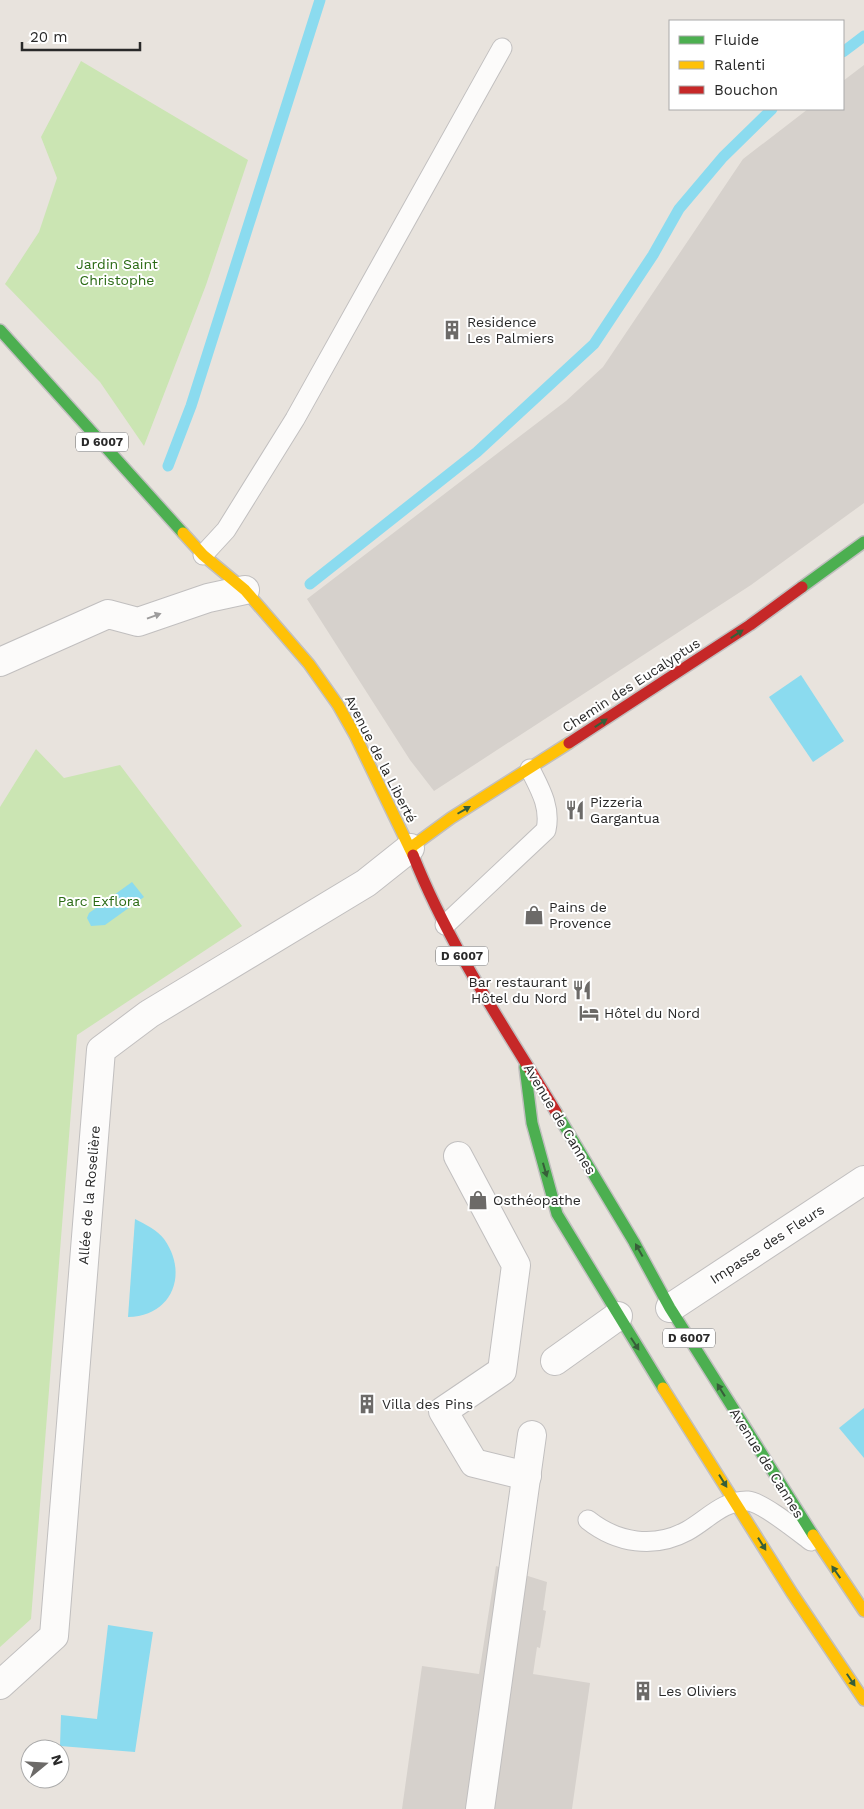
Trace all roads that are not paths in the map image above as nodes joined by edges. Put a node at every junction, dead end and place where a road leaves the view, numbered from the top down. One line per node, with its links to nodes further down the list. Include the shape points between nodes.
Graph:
1 (502, 48): 4 (lane, via 295,419 226,530)
2 (0, 330): 4 (main road, Avenue de la Liberté / D 6007)
3 (864, 542): 7 (main road, Chemin des Eucalyptus, one-way to 3, via 750,625)
4 (203, 555): 5 (main road, Avenue de la Liberté / D 6007)
5 (245, 590): 6 (street, one-way to 5, via 108,614 138,622 208,598); 8 (main road, Avenue de la Liberté / D 6007, via 309,664 338,705)
6 (0, 662)
7 (530, 769): 8 (main road, Chemin des Eucalyptus, one-way to 7, via 451,818); 9 (lane, via 544,795 549,816 546,830)
8 (410, 848): 9 (main road, Avenue de la Liberté / D 6007); 22 (street, Allée de la Roselière, via 359,888 149,1014 101,1050 54,1636)
9 (445, 925): 10 (main road, Avenue de la Liberté / D 6007)
10 (524, 1058): 13 (main road, Avenue de Cannes / D 6007, one-way to 10); 14 (main road, Avenue de Cannes / D 6007, one-way to 14, via 532,1123 557,1214)
11 (458, 1156): 17 (street, via 516,1265 502,1371 443,1411 474,1463)
12 (864, 1180): 13 (street, Impasse des Fleurs)
13 (670, 1308): 20 (main road, Avenue de Cannes / D 6007, one-way to 13)
14 (618, 1316): 15 (street); 18 (main road, Avenue de Cannes / D 6007, one-way to 18)
15 (555, 1361)
16 (532, 1435): 17 (street)
17 (527, 1476): 24 (street)
18 (736, 1502): 19 (lane, via 719,1508 686,1531 646,1544 603,1532); 20 (lane, Avenue de Cannes / D 6007, via 749,1501 781,1518); 23 (main road, Avenue de Cannes / D 6007, one-way to 23)
19 (588, 1520)
20 (822, 1549): 21 (main road, Avenue de Cannes / D 6007, one-way to 20)
21 (864, 1612)
22 (0, 1685)
23 (864, 1700)
24 (480, 1809)

